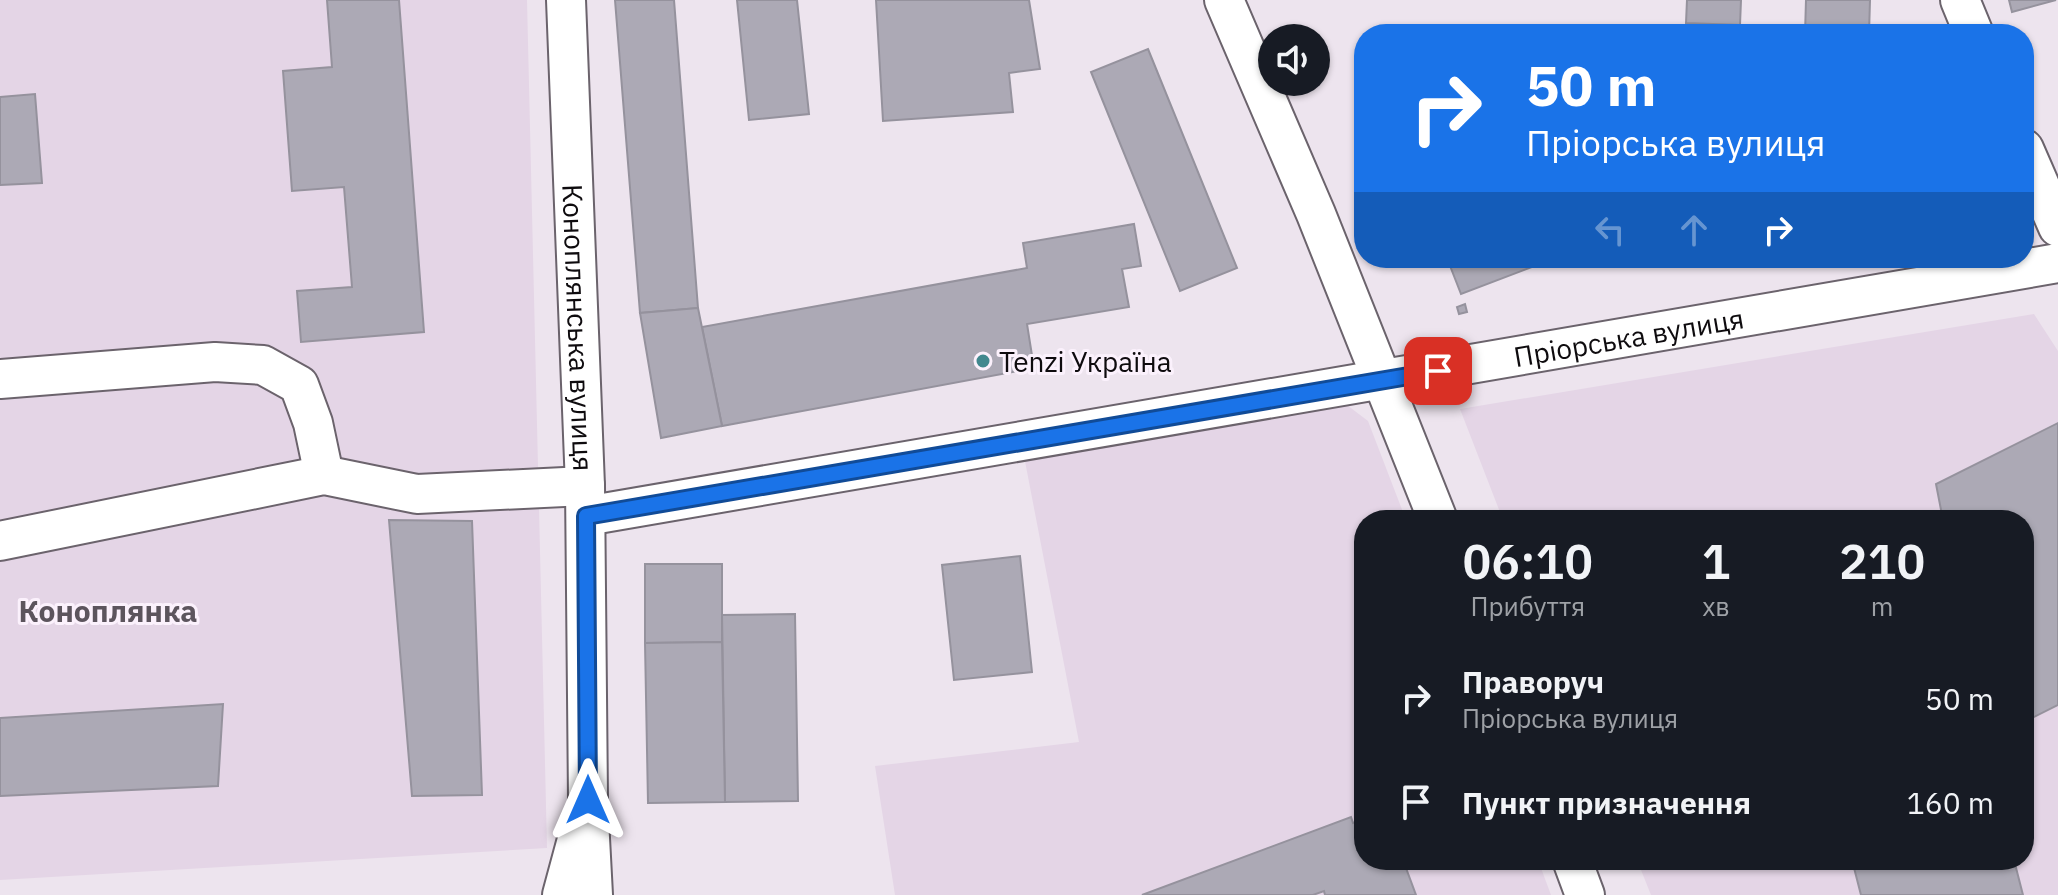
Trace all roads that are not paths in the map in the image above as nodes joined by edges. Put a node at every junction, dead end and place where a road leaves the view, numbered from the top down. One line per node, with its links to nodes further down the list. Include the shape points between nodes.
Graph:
1 (566, 0): 13 (street, Коноплянська вулиця)
2 (1224, 0): 11 (street)
3 (1960, 0): 4 (street)
4 (1970, 24)
5 (2034, 172): 6 (street)
6 (2058, 227)
7 (2058, 263): 8 (street, Пріорська вулиця)
8 (2034, 267)
9 (2029, 268): 11 (street, Пріорська вулиця)
10 (0, 379): 12 (street, via 215,362 263,365 299,385)
11 (1383, 380): 13 (street, Пріорська вулиця); 14 (street)
12 (324, 475): 13 (street, Пріорська вулиця, via 417,494); 15 (street)
13 (586, 501): 16 (street, Коноплянська вулиця)
14 (1434, 510)
15 (0, 541)
16 (588, 800): 18 (street, Коноплянська вулиця); 19 (street, Коноплянська вулиця)
17 (1576, 870): 20 (street)
18 (562, 895)
19 (593, 895)
20 (1585, 895)

